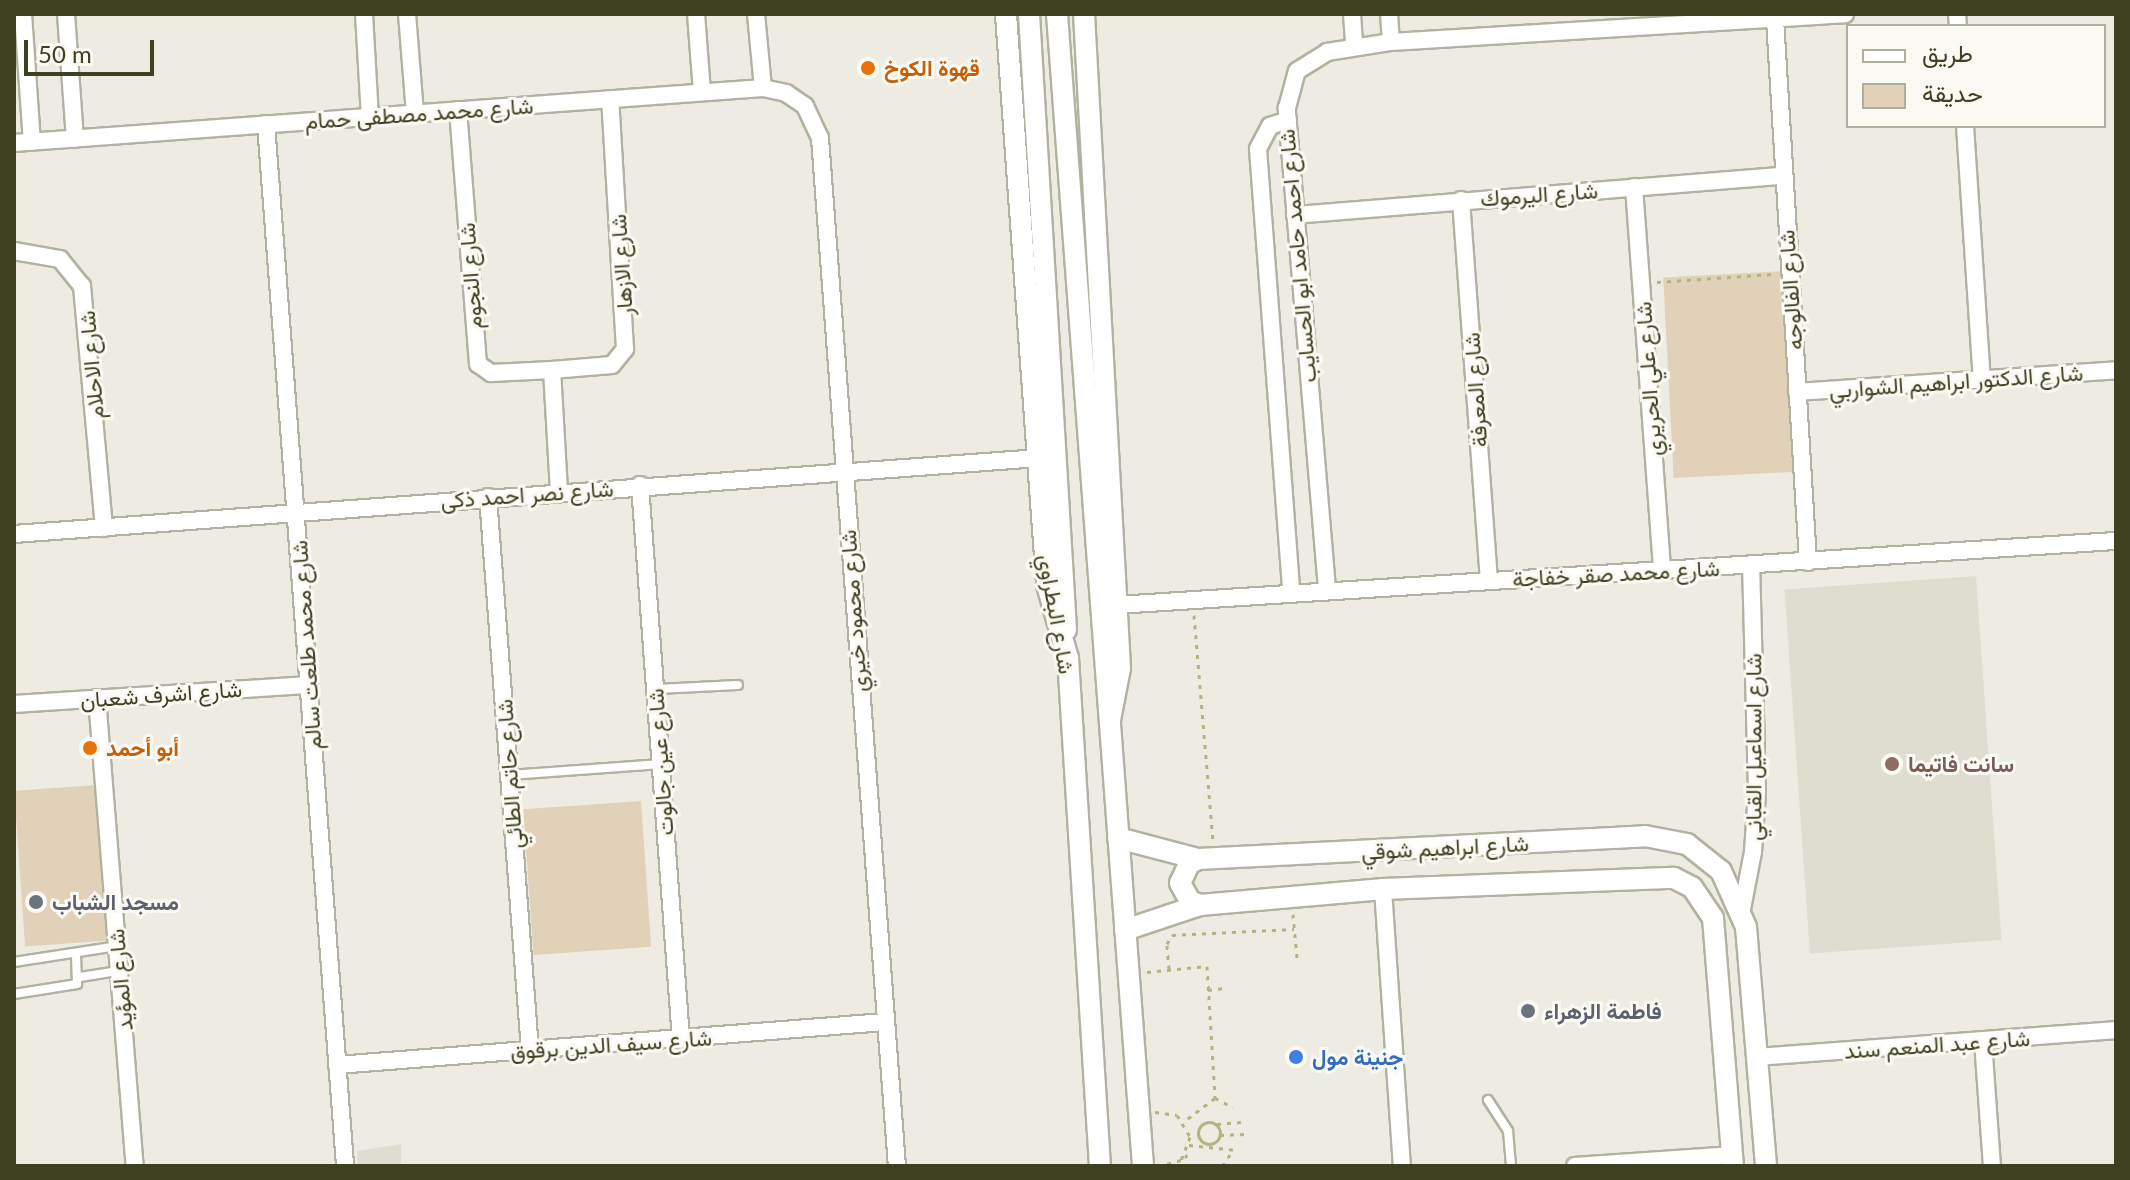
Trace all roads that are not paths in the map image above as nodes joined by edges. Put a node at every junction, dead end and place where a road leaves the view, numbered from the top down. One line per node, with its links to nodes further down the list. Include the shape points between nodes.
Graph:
1 (23, 14): 29 (street)
2 (66, 14): 28 (street)
3 (364, 14): 24 (street)
4 (407, 14): 23 (street)
5 (696, 14): 20 (street)
6 (756, 14): 19 (street)
7 (1006, 14): 40 (street, شارع البطراوي)
8 (1029, 14): 56 (street)
9 (1057, 14): 62 (street)
10 (1084, 14): 55 (street)
11 (1352, 14): 18 (street)
12 (1389, 14): 17 (street)
13 (1845, 14): 16 (street)
14 (1720, 17): 15 (street); 16 (street)
15 (1675, 19): 17 (street)
16 (1775, 19): 31 (street, شارع الفالوجه)
17 (1391, 42): 18 (street)
18 (1354, 46): 25 (street, via 1316,56 1297,71 1287,95)
19 (763, 88): 20 (street, شارع محمد مصطفى حمام); 41 (street, شارع محمود خيري, via 786,93 805,106 820,138)
20 (702, 92): 21 (street, شارع محمد مصطفى حمام)
21 (610, 99): 22 (street, شارع محمد مصطفى حمام); 36 (street, شارع الازهار, via 625,349 612,365)
22 (458, 110): 23 (street, شارع محمد مصطفى حمام); 36 (street, شارع النجوم, via 478,364 491,373)
23 (415, 113): 24 (street, شارع محمد مصطفى حمام)
24 (370, 117): 26 (street, شارع محمد مصطفى حمام)
25 (1288, 120): 34 (street, شارع احمد حامد ابو الحسايب); 54 (street, شارع احمد حامد ابو الحسايب, via 1270,126 1258,149)
26 (266, 124): 28 (street, شارع محمد مصطفى حمام); 45 (street, شارع محمد طلعت سالم)
27 (1965, 128): 38 (street)
28 (75, 139): 29 (street, شارع محمد مصطفى حمام)
29 (32, 142): 30 (street, شارع محمد مصطفى حمام)
30 (14, 143)
31 (1783, 176): 32 (street, شارع اليرموك); 39 (street, شارع الفالوجه)
32 (1634, 187): 33 (street, شارع اليرموك); 51 (street, شارع علي الحريري)
33 (1461, 200): 34 (street, شارع اليرموك); 52 (street, شارع المعرفة)
34 (1295, 215): 53 (street, شارع احمد حامد ابو الحسايب)
35 (14, 251): 46 (street, شارع الاحلام, via 60,259 82,286)
36 (552, 370): 43 (street)
37 (2116, 370): 38 (street, شارع الدكتور ابراهيم الشواربي)
38 (1982, 379): 39 (street, شارع الدكتور ابراهيم الشواربي)
39 (1797, 392): 49 (street, شارع الفالوجه)
40 (1040, 458): 41 (street, شارع نصر احمد ذكى); 56 (street, شارع البطراوي, via 1047,585)
41 (842, 470): 42 (street, شارع نصر احمد ذكى); 77 (street, شارع محمود خيري)
42 (640, 485): 43 (street, شارع نصر احمد ذكى); 59 (street, شارع عين جالوت)
43 (559, 491): 44 (street, شارع نصر احمد ذكى)
44 (488, 497): 45 (street, شارع نصر احمد ذكى); 64 (street, شارع حاتم الطائي)
45 (296, 511): 46 (street, شارع نصر احمد ذكى); 57 (street, شارع محمد طلعت سالم)
46 (104, 528): 47 (street, شارع نصر احمد ذكى)
47 (14, 534)
48 (2116, 541): 49 (street, شارع محمد صقر خفاجة)
49 (1808, 562): 50 (street, شارع محمد صقر خفاجة)
50 (1751, 566): 51 (street, شارع محمد صقر خفاجة); 69 (street, شارع اسماعيل القباني, via 1757,791)
51 (1662, 571): 52 (street, شارع محمد صقر خفاجة)
52 (1489, 579): 53 (street, شارع محمد صقر خفاجة)
53 (1327, 589): 54 (street, شارع محمد صقر خفاجة)
54 (1291, 591): 55 (street, شارع محمد صقر خفاجة)
55 (1117, 605): 62 (street, via 1120,689)
56 (1068, 658): 89 (street, شارع البطراوي)
57 (309, 685): 60 (street, شارع اشرف شعبان); 83 (street, شارع محمد طلعت سالم)
58 (738, 685): 59 (lane)
59 (655, 689): 63 (street, شارع عين جالوت)
60 (97, 698): 61 (street, شارع اشرف شعبان); 71 (street, شارع المؤيد)
61 (14, 704)
62 (1106, 727): 65 (street)
63 (661, 764): 64 (lane); 79 (street, شارع عين جالوت)
64 (509, 775): 81 (street, شارع حاتم الطائي)
65 (1118, 838): 66 (street, شارع ابراهيم شوقي); 70 (street)
66 (1206, 859): 68 (street, via 1189,864 1180,883 1190,901); 69 (street, شارع ابراهيم شوقي, via 1659,836 1687,844 1711,860)
67 (1383, 889): 68 (street, شارع ابراهيم شوقي); 85 (street, شارع ابراهيم شوقي, via 1656,876 1683,883 1705,901 1715,937); 91 (street)
68 (1200, 905): 70 (street, شارع ابراهيم شوقي)
69 (1742, 909): 82 (street, شارع اسماعيل القباني)
70 (1125, 930): 90 (street)
71 (117, 946): 72 (lane); 74 (street, شارع المؤيد)
72 (76, 953): 73 (lane); 75 (lane)
73 (14, 962)
74 (119, 971): 75 (lane); 86 (street, شارع المؤيد)
75 (80, 977): 76 (lane, via 76,984)
76 (14, 994)
77 (884, 1022): 79 (street, شارع سيف الدين برقوق); 88 (street, شارع محمود خيري)
78 (2116, 1030): 80 (street, شارع عبد المنعم سند)
79 (681, 1039): 81 (street, شارع سيف الدين برقوق)
80 (1983, 1041): 82 (street, شارع عبد المنعم سند); 95 (street)
81 (530, 1050): 83 (street, شارع سيف الدين برقوق)
82 (1758, 1057): 94 (street, شارع اسماعيل القباني)
83 (337, 1065): 87 (street, شارع محمد طلعت سالم)
84 (1488, 1100): 92 (lane, via 1508,1131)
85 (1733, 1160): 93 (street)
86 (135, 1166)
87 (345, 1166)
88 (897, 1166)
89 (1100, 1166)
90 (1143, 1166)
91 (1402, 1166)
92 (1511, 1166)
93 (1575, 1166)
94 (1766, 1166)
95 (1992, 1166)

